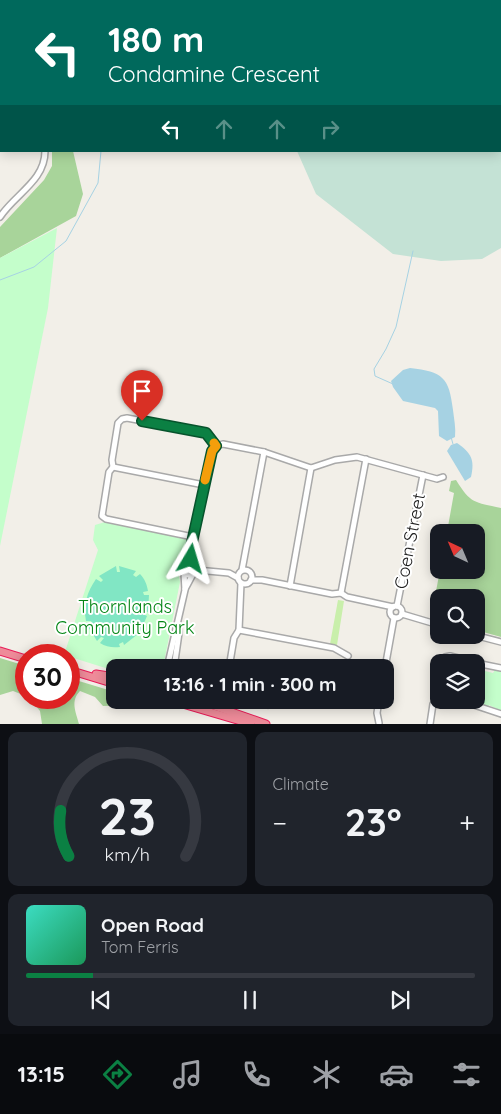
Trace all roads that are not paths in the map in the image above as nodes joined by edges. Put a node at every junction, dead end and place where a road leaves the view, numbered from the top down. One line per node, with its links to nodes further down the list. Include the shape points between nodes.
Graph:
1 (45, 152): 2 (street, via 39,174)
2 (0, 217)
3 (216, 446): 4 (street, via 223,444); 6 (street, via 206,433 122,419 118,423); 10 (street)
4 (264, 452): 7 (street); 16 (street, via 243,560)
5 (366, 459): 7 (street, via 348,457); 8 (street); 19 (street)
6 (113, 467): 10 (street); 11 (street, via 109,472 101,510 103,518)
7 (311, 468): 17 (street)
8 (422, 475): 9 (street); 21 (street, Coen Street)
9 (443, 477)
10 (204, 485): 11 (street)
11 (193, 537): 12 (street)
12 (191, 547): 13 (street); 14 (street)
13 (186, 559): 14 (street); 15 (street, via 181,567)
14 (195, 567): 15 (street); 16 (street); 18 (street)
15 (184, 573): 18 (street)
16 (244, 576): 17 (street); 26 (street, via 237,624)
17 (290, 586): 19 (street)
18 (185, 590): 25 (street)
19 (340, 593): 20 (street)
20 (379, 604): 21 (street); 23 (street)
21 (395, 607): 22 (street, via 400,608); 23 (street, Coen Street)
22 (402, 614): 23 (street); 24 (street)
23 (392, 616): 35 (street, Coen Street)
24 (430, 622)
25 (178, 624): 32 (street); 33 (street)
26 (239, 630): 31 (street, via 334,648); 34 (street, via 234,638)
27 (485, 638): 28 (street)
28 (501, 642)
29 (0, 651): 30 (highway)
30 (15, 656)
31 (348, 656)
32 (168, 659)
33 (175, 659)
34 (230, 659)
35 (386, 659)
36 (485, 665): 37 (street)
37 (501, 668)
38 (106, 676): 39 (highway, via 69,670)
39 (106, 681)
40 (485, 708): 45 (street)
41 (200, 709): 46 (highway)
42 (223, 709): 48 (highway)
43 (377, 709): 49 (street)
44 (432, 709): 50 (street)
45 (501, 714)
46 (243, 722): 47 (highway)
47 (252, 724)
48 (266, 724)
49 (379, 724)
50 (430, 724)

